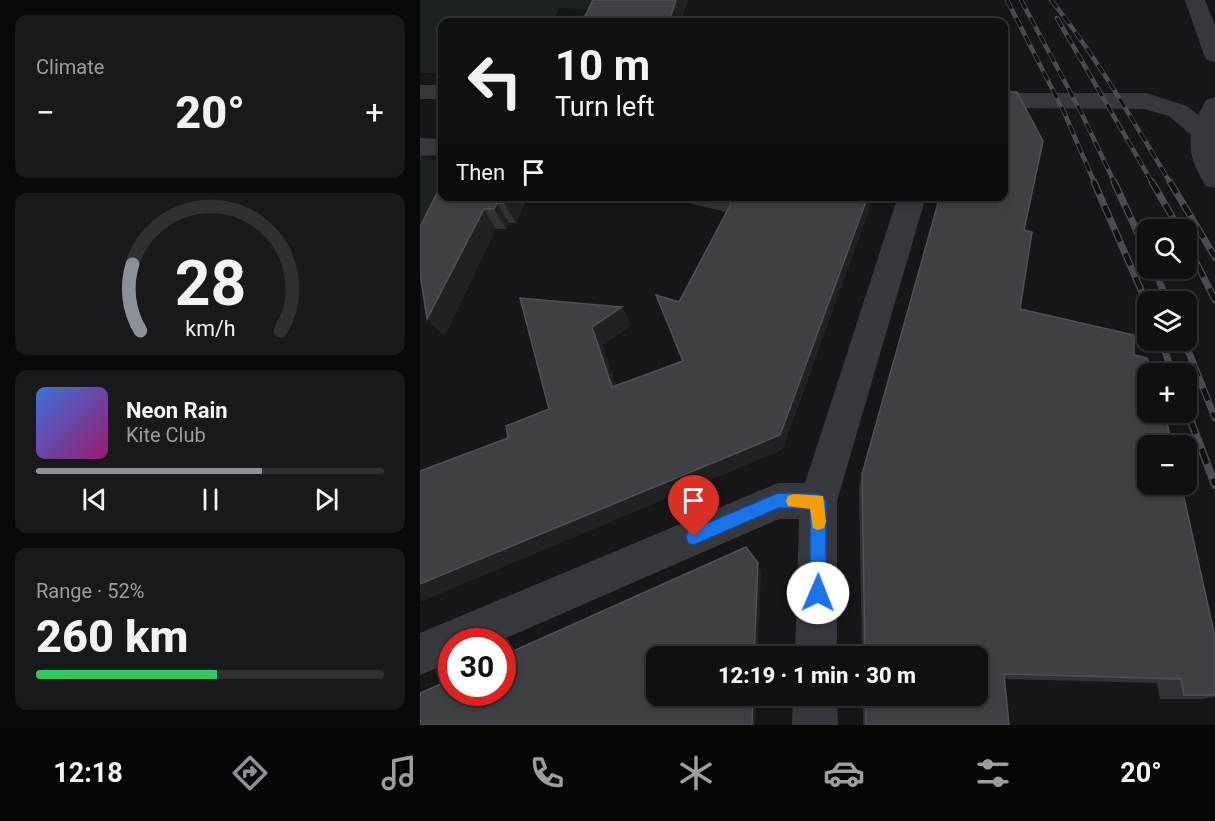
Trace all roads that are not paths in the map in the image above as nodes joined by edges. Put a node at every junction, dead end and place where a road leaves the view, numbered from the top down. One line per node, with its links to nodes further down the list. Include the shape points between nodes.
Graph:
1 (1195, 0): 2 (street)
2 (1215, 55)
3 (420, 92): 4 (street)
4 (438, 92)
5 (1008, 101): 7 (street, via 1146,101 1178,111)
6 (1215, 105): 7 (street)
7 (1209, 133): 10 (street, via 1204,159)
8 (420, 147): 9 (street)
9 (438, 147)
10 (1215, 179)
11 (910, 201): 12 (street)
12 (818, 501): 13 (street); 14 (street, via 778,501)
13 (816, 646)
14 (420, 654)
15 (816, 706): 16 (street)
16 (815, 725)

